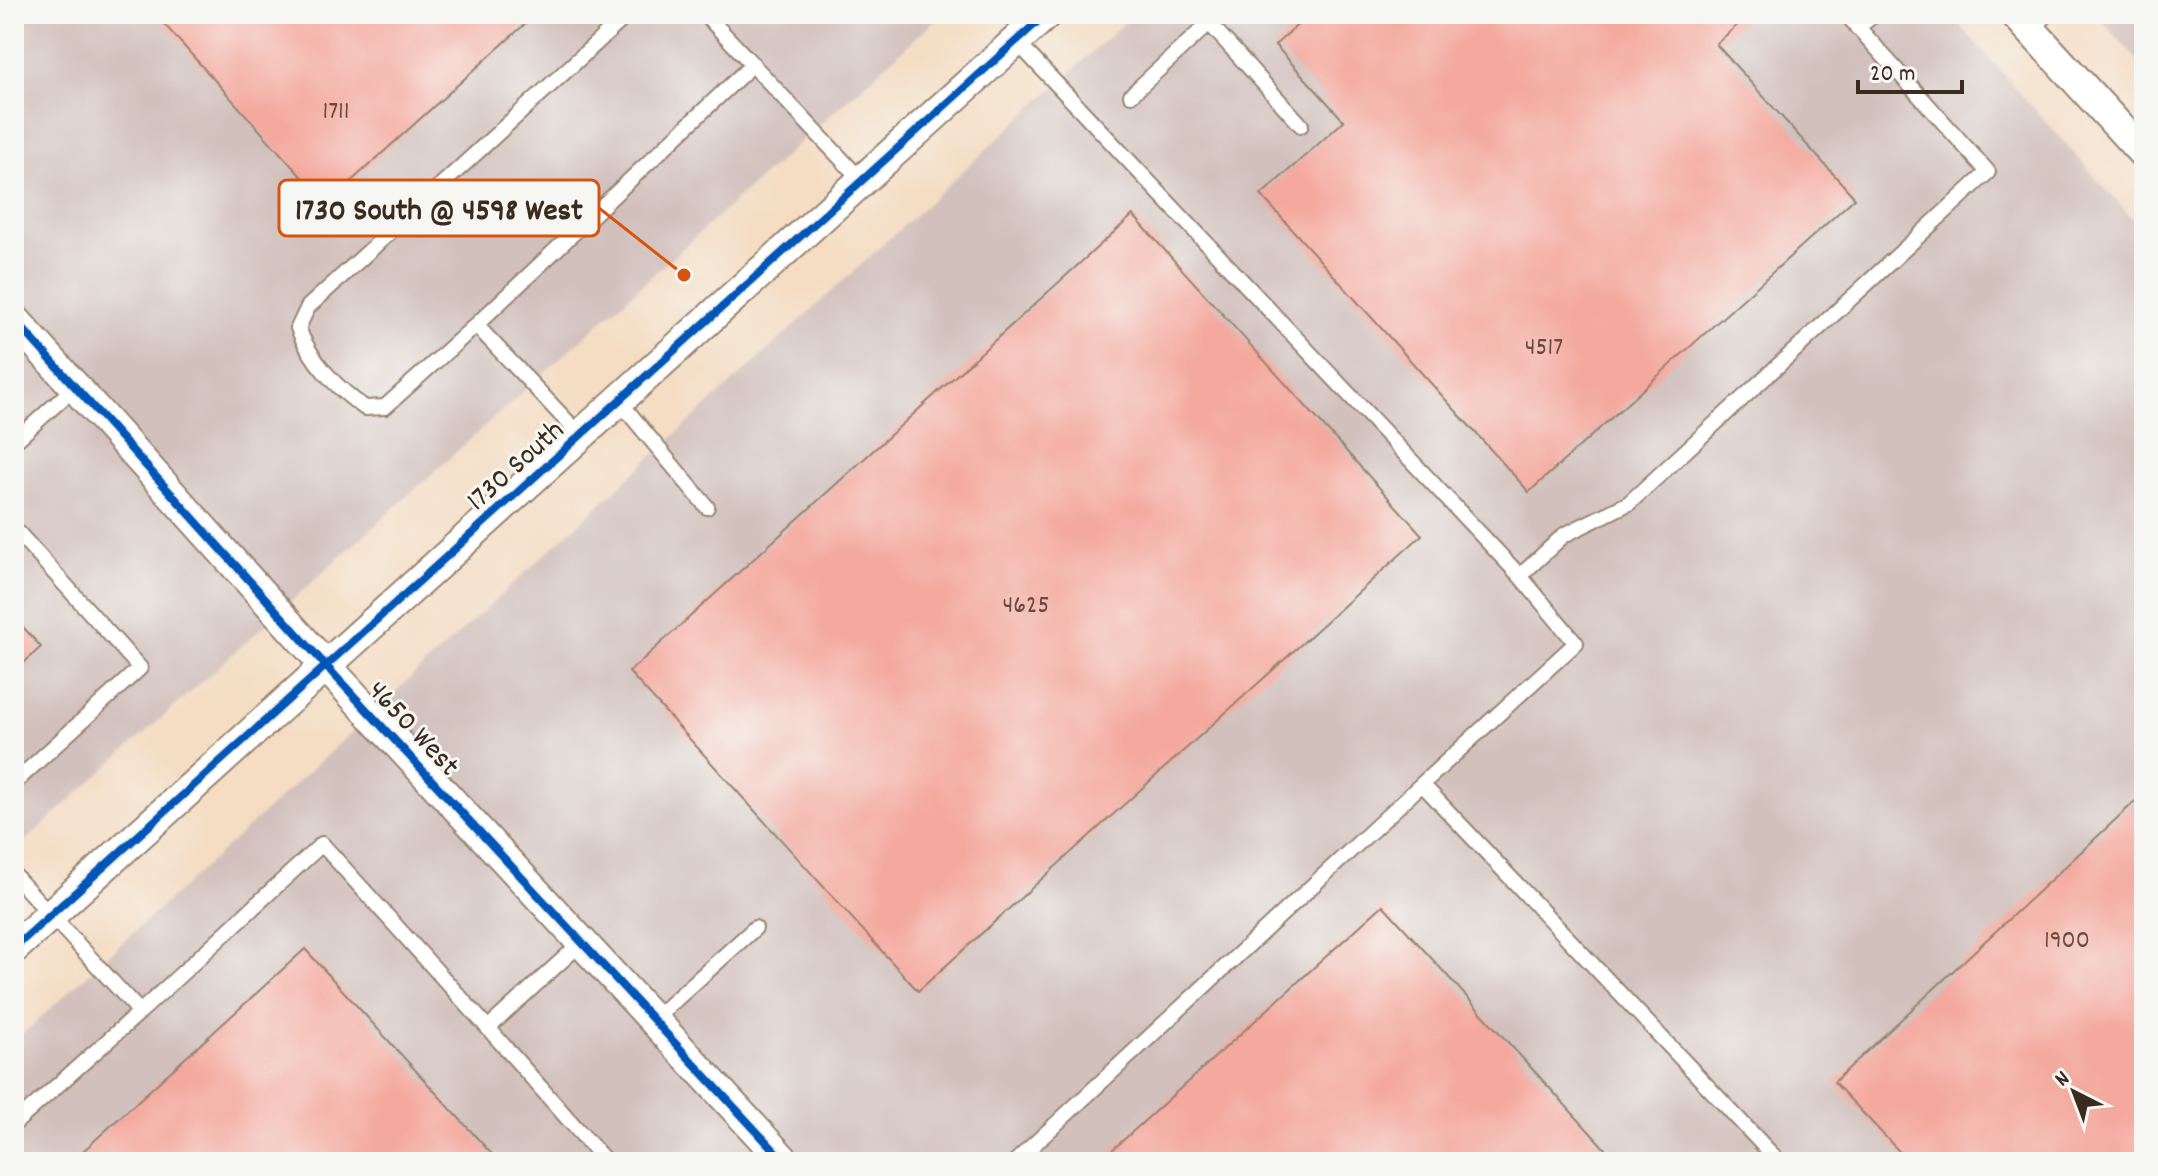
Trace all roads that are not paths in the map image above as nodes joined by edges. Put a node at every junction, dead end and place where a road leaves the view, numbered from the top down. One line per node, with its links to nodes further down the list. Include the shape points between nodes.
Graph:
1 (628, 14): 16 (lane, via 308,307 298,328 306,349 365,408 385,407)
2 (705, 14): 10 (lane)
3 (1046, 14): 9 (street, 1730 South)
4 (1846, 14): 8 (lane)
5 (1875, 14): 8 (lane)
6 (1210, 17): 11 (lane); 12 (lane)
7 (2032, 19): 13 (street)
8 (1857, 28): 23 (lane, via 1988,172 1629,503 1564,535)
9 (1016, 41): 14 (street, 1730 South); 23 (lane)
10 (753, 64): 14 (lane); 16 (lane)
11 (1131, 95)
12 (1301, 125)
13 (2141, 145)
14 (862, 181): 18 (street, 1730 South)
15 (14, 319): 17 (street, 4650 West)
16 (476, 325): 19 (lane)
17 (75, 387): 20 (lane); 24 (street, 4650 West)
18 (619, 401): 19 (street, 1730 South); 21 (lane)
19 (581, 436): 24 (street, 1730 South)
20 (14, 442)
21 (707, 507)
22 (14, 528): 25 (lane, via 140,668)
23 (1520, 576): 26 (lane, via 1576,643)
24 (327, 667): 28 (street, 1730 South); 30 (street, 4650 West)
25 (14, 783)
26 (1422, 784): 38 (lane); 39 (lane)
27 (14, 875): 28 (lane)
28 (50, 916): 31 (street, 1730 South); 32 (lane)
29 (755, 928): 33 (lane)
30 (581, 943): 33 (street, 4650 West); 34 (lane)
31 (14, 948)
32 (140, 1012): 34 (lane, via 322,844); 35 (lane)
33 (653, 1020): 37 (street, 4650 West)
34 (488, 1028): 36 (lane)
35 (14, 1124)
36 (606, 1162)
37 (785, 1162)
38 (1015, 1162)
39 (1779, 1162)

